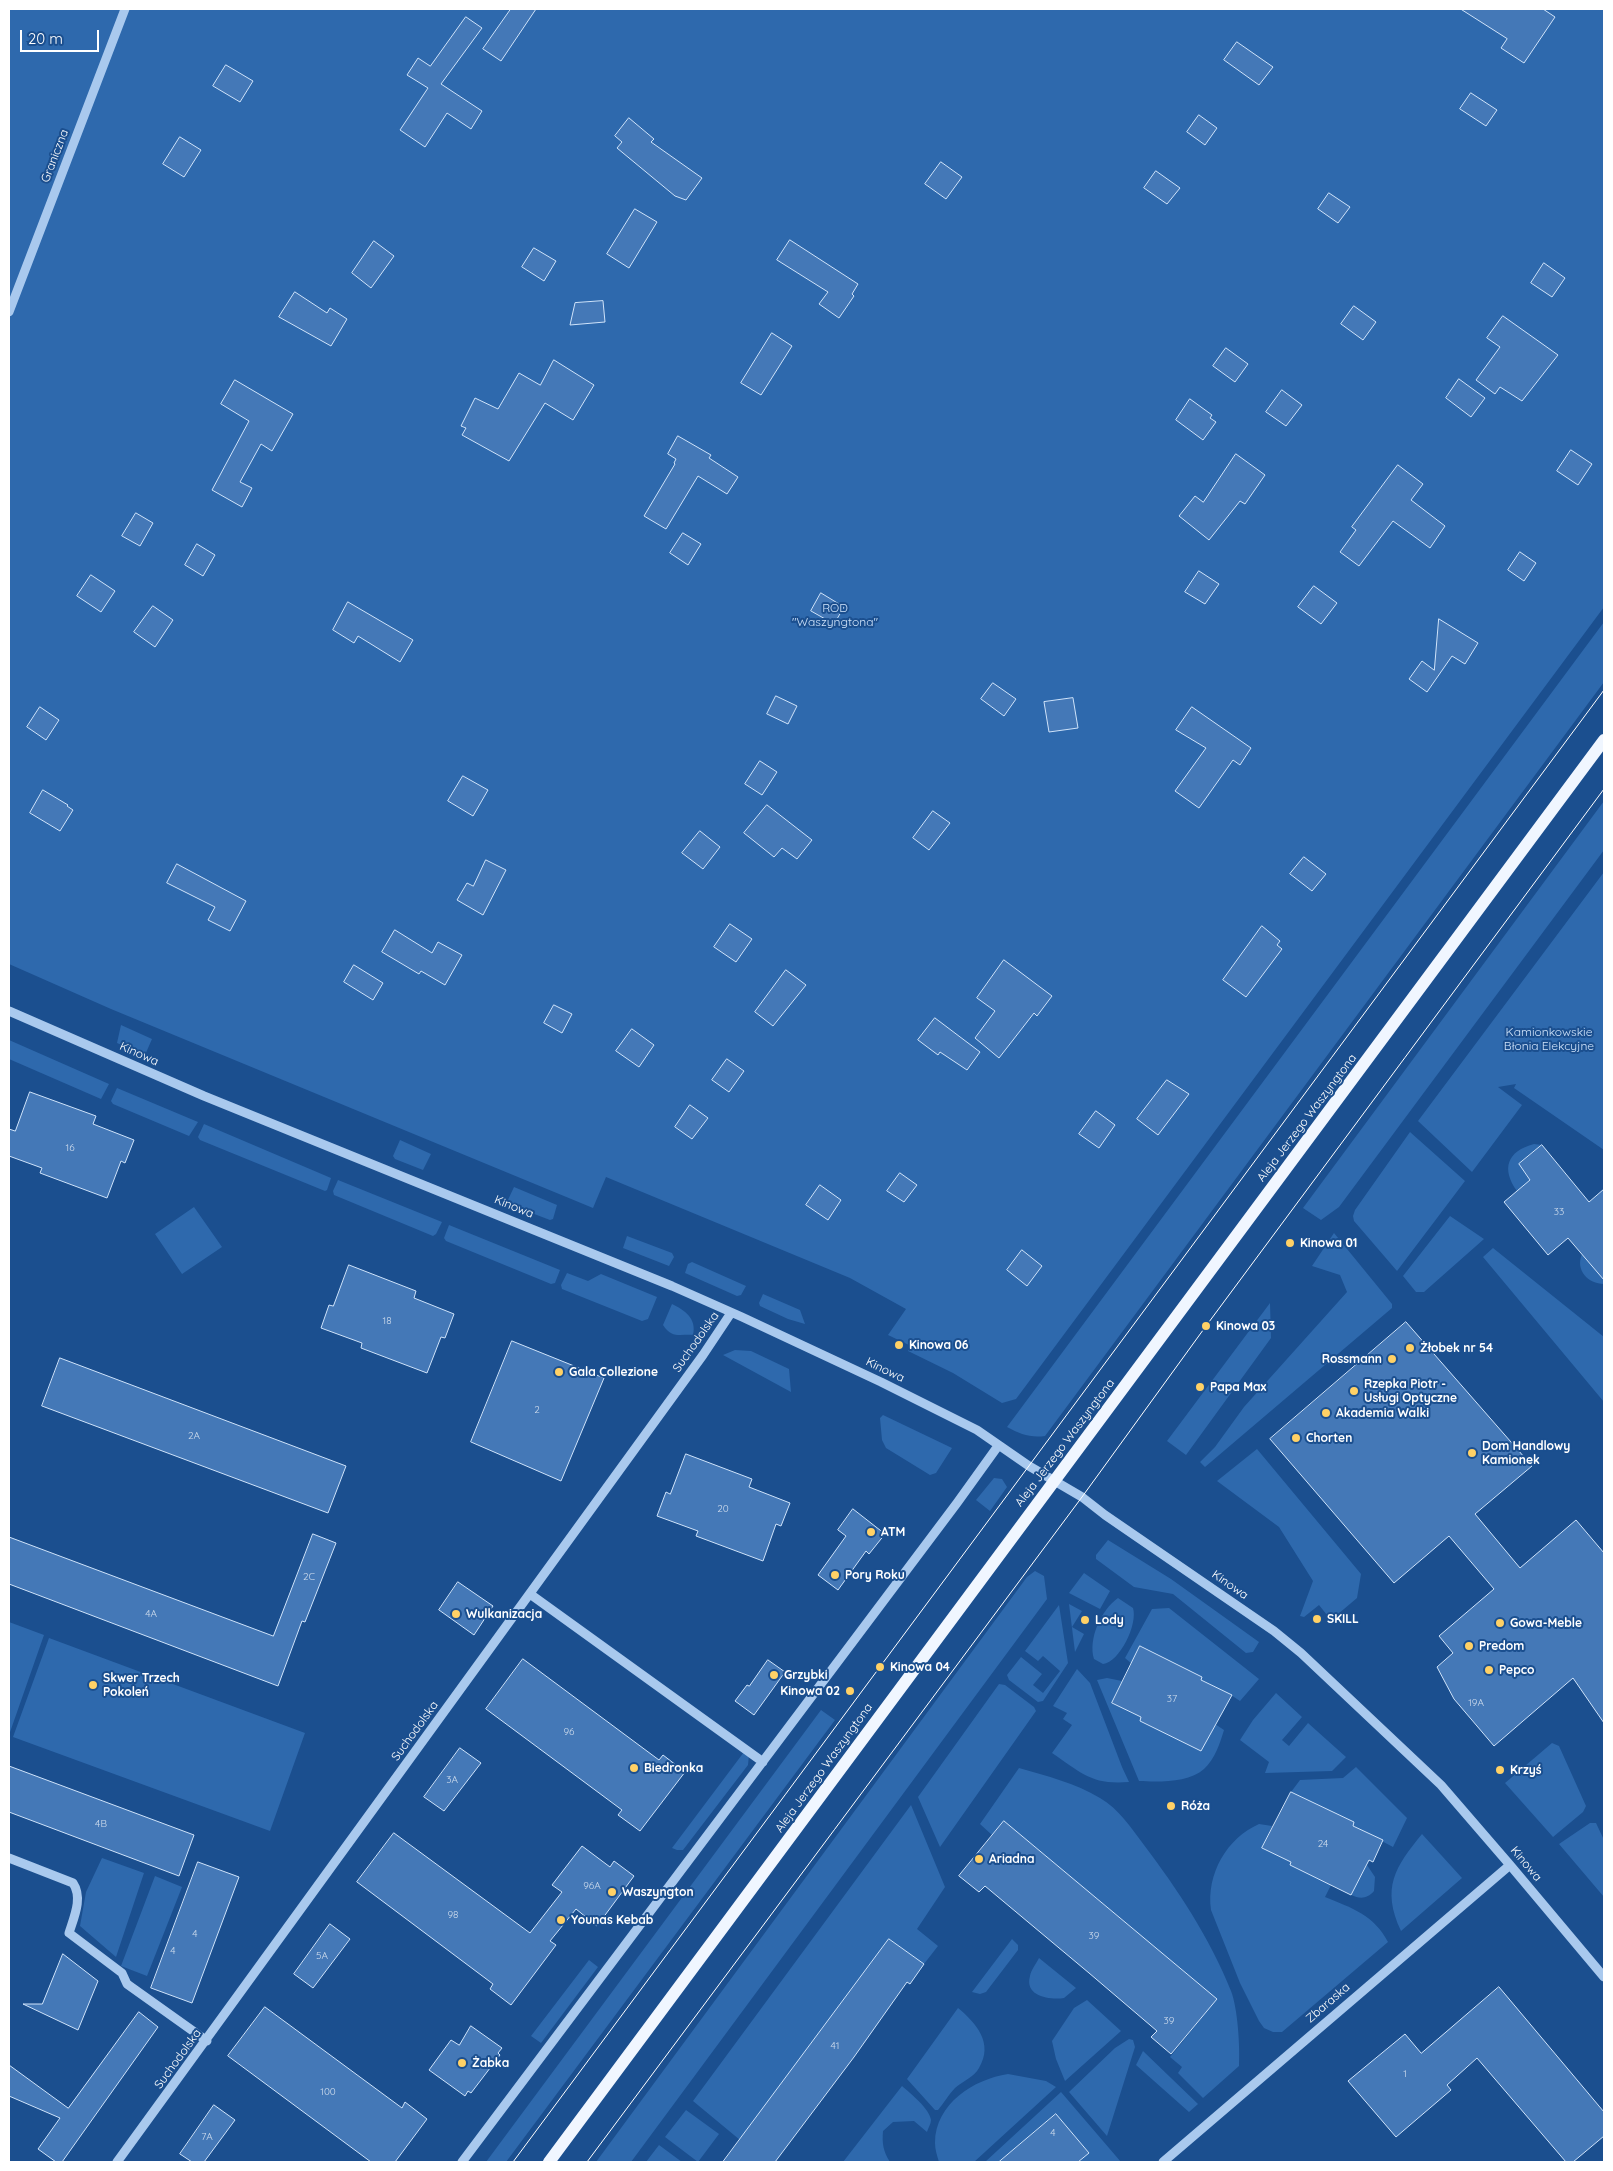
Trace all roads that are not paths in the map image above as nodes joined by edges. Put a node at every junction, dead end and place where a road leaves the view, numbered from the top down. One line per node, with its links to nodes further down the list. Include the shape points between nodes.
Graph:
1 (125, 9): 2 (street, Graniczna)
2 (9, 312)
3 (1604, 740): 7 (main road, Aleja Jerzego Waszyngtona)
4 (9, 1011): 5 (street, Kinowa, via 204,1096)
5 (731, 1312): 6 (street, Kinowa, via 882,1382 976,1430); 8 (street, Suchodolska)
6 (998, 1446): 7 (street, Kinowa); 9 (street)
7 (1054, 1481): 11 (street, Kinowa, via 1082,1497 1301,1653 1441,1786); 16 (main road, Aleja Jerzego Waszyngtona)
8 (530, 1594): 9 (street); 13 (street, Suchodolska)
9 (763, 1762): 15 (street)
10 (9, 1858): 13 (street, via 72,1883 78,1890 78,1899 69,1933 122,1973 127,1984)
11 (1510, 1865): 12 (street, Kinowa); 17 (street, Zbaraska)
12 (1604, 1978)
13 (207, 2041): 14 (street, Suchodolska)
14 (118, 2162)
15 (462, 2162)
16 (550, 2162)
17 (1163, 2162)

